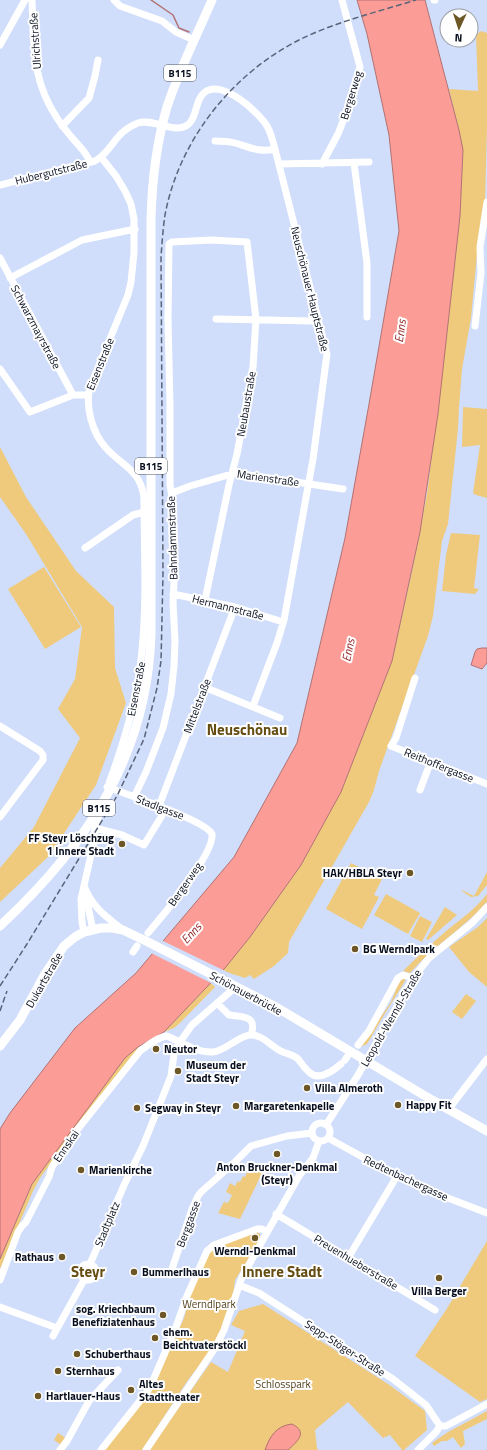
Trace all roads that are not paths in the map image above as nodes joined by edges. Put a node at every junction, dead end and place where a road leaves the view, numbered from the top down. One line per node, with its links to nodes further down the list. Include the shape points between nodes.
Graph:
1 (25, 0): 7 (street)
2 (32, 0): 10 (street, Ulrichstraße, via 36,72 47,101)
3 (114, 0): 6 (street, via 120,6 162,21 176,32)
4 (212, 0): 6 (main road, Eisenstraße / B115)
5 (342, 0): 18 (street, Bergerweg, via 360,66 349,106)
6 (194, 40): 9 (main road, Eisenstraße / B115)
7 (0, 45)
8 (98, 60): 10 (street, via 89,98)
9 (162, 125): 12 (street, Neuschönauer Hauptstraße, via 176,128 187,125 192,120 202,95 208,90 220,89 257,113 267,127); 13 (street, via 144,122 129,127 119,134); 63 (main road, Eisenstraße / B115, via 152,190 151,219 151,652 146,694 122,767 84,831 55,870)
10 (62, 126): 14 (street, Ulrichstraße)
11 (215, 140): 12 (street, via 254,150)
12 (275, 149): 17 (street, Neuschönauer Hauptstraße)
13 (101, 156): 14 (street, Hubergutstraße); 22 (street, Eisenstraße, via 128,197)
14 (90, 162): 19 (street, Hubergutstraße)
15 (354, 162): 16 (street); 18 (street); 28 (street, via 368,263)
16 (369, 162)
17 (279, 164): 18 (street); 31 (street, Neuschönauer Hauptstraße)
18 (322, 164)
19 (0, 185)
20 (487, 202): 21 (street)
21 (485, 228): 26 (street, via 480,247)
22 (135, 229): 25 (street, via 82,240); 35 (street, Eisenstraße, via 130,289)
23 (211, 240): 30 (street, Neubaustraße, via 247,242); 39 (street, Bahndammstraße, via 172,242 169,247)
24 (0, 258): 25 (street, Schwarzmayrstraße)
25 (10, 278): 34 (street, Schwarzmayrstraße)
26 (478, 303): 27 (street); 32 (street)
27 (487, 305)
28 (367, 317)
29 (216, 318): 30 (street)
30 (256, 320): 31 (street); 36 (street, Neubaustraße, via 252,366)
31 (318, 320): 37 (street, Neuschönauer Hauptstraße, via 327,354)
32 (476, 326)
33 (0, 369): 34 (street, via 30,412)
34 (73, 395): 35 (street)
35 (88, 395): 40 (street, Eisenstraße, via 90,418 102,444 132,470 142,486)
36 (232, 473): 37 (street, Marienstraße); 39 (street, Marienstraße); 43 (street, Neubaustraße)
37 (308, 484): 38 (street, Marienstraße); 45 (street, Neuschönauer Hauptstraße)
38 (343, 490)
39 (172, 493): 42 (street, Bahndammstraße)
40 (144, 512): 41 (street, via 133,515); 53 (street, Eisenstraße, via 144,619 141,665 128,727)
41 (85, 548)
42 (173, 594): 43 (street, Hermannstraße); 55 (street, Bahndammstraße, via 175,651 171,694 157,744)
43 (206, 600): 44 (street, Hermannstraße)
44 (235, 607): 45 (street, Hermannstraße); 47 (street, Mittelstraße)
45 (283, 622): 48 (street, Neuschönauer Hauptstraße)
46 (415, 678): 51 (street, Reithoffergasse, via 392,746)
47 (204, 687): 48 (street); 56 (street, Mittelstraße)
48 (253, 706): 49 (street)
49 (280, 718)
50 (0, 726): 58 (street, via 43,755 43,760)
51 (431, 762): 52 (street, Reithoffergasse); 54 (street)
52 (487, 784)
53 (107, 787): 55 (street, Stadlgasse); 59 (street, Eisenstraße)
54 (420, 790)
55 (134, 797): 56 (street, Stadlgasse)
56 (159, 806): 57 (street, Stadlgasse)
57 (166, 809): 59 (street, via 144,845 122,835); 60 (street, Stadlgasse, via 198,822)
58 (0, 817)
59 (95, 828): 61 (street, Eisenstraße)
60 (210, 831): 66 (street, Bergerweg, via 212,841 199,865)
61 (84, 886): 64 (street, via 96,909); 65 (street, Eisenstraße)
62 (487, 907): 67 (street, Leopold-Werndl-Straße, via 472,923 429,958)
63 (0, 926)
64 (123, 930): 65 (main road, via 108,928); 68 (main road, Schönauerbrücke)
65 (88, 931): 72 (main road, Dukartstraße, via 70,941 60,952 20,1020)
66 (148, 933)
67 (413, 978): 71 (street, via 403,975 398,978 370,1031); 75 (street, Leopold-Werndl-Straße)
68 (235, 986): 69 (street); 75 (main road, Schönauerbrücke)
69 (217, 1003): 70 (street, via 229,1015 248,1018 253,1027); 73 (street, via 192,1025)
70 (251, 1035): 77 (street, via 296,1057 314,1075 330,1073); 91 (street, Ennskai, via 214,1052 199,1050 167,1036 140,1051 77,1130 52,1166 26,1222 18,1232)
71 (358, 1045)
72 (0, 1046)
73 (177, 1046)
74 (174, 1054): 89 (street, Stadtplatz, via 171,1076)
75 (364, 1059): 78 (main road, Schönauerbrücke); 79 (street, Leopold-Werndl-Straße)
76 (487, 1059): 78 (street)
77 (344, 1061)
78 (448, 1110): 80 (main road, Schönauerbrücke)
79 (326, 1125): 81 (street, via 317,1125); 82 (street, via 330,1132)
80 (487, 1130)
81 (312, 1133): 83 (street); 90 (street, Berggasse, via 287,1136 251,1146 198,1196)
82 (328, 1138): 83 (street); 84 (street, Redtenbachergasse)
83 (319, 1141): 86 (street, via 313,1158 303,1169)
84 (397, 1176): 85 (street, Redtenbachergasse); 88 (street)
85 (487, 1212)
86 (276, 1214): 87 (street); 88 (street, Preuenhueberstraße)
87 (268, 1232): 93 (street); 102 (street, via 257,1229 214,1245 208,1251 147,1392)
88 (348, 1258): 95 (street, Preuenhueberstraße)
89 (90, 1264): 92 (street, Stadtplatz, via 80,1269); 92 (street, Stadtplatz, via 96,1269 95,1276)
90 (170, 1275)
91 (0, 1280)
92 (84, 1280): 96 (street, Stadtplatz)
93 (239, 1285): 100 (street, Sepp-Stöger-Straße, via 259,1293 393,1379 426,1405); 103 (street, via 224,1330 215,1348)
94 (0, 1307): 96 (street)
95 (435, 1310)
96 (57, 1328): 97 (street, Stadtplatz)
97 (53, 1336)
98 (118, 1370): 101 (street, via 89,1401)
99 (487, 1404): 100 (street, via 450,1424)
100 (440, 1426): 104 (street)
101 (60, 1450)
102 (101, 1450)
103 (146, 1450)
104 (418, 1450)

